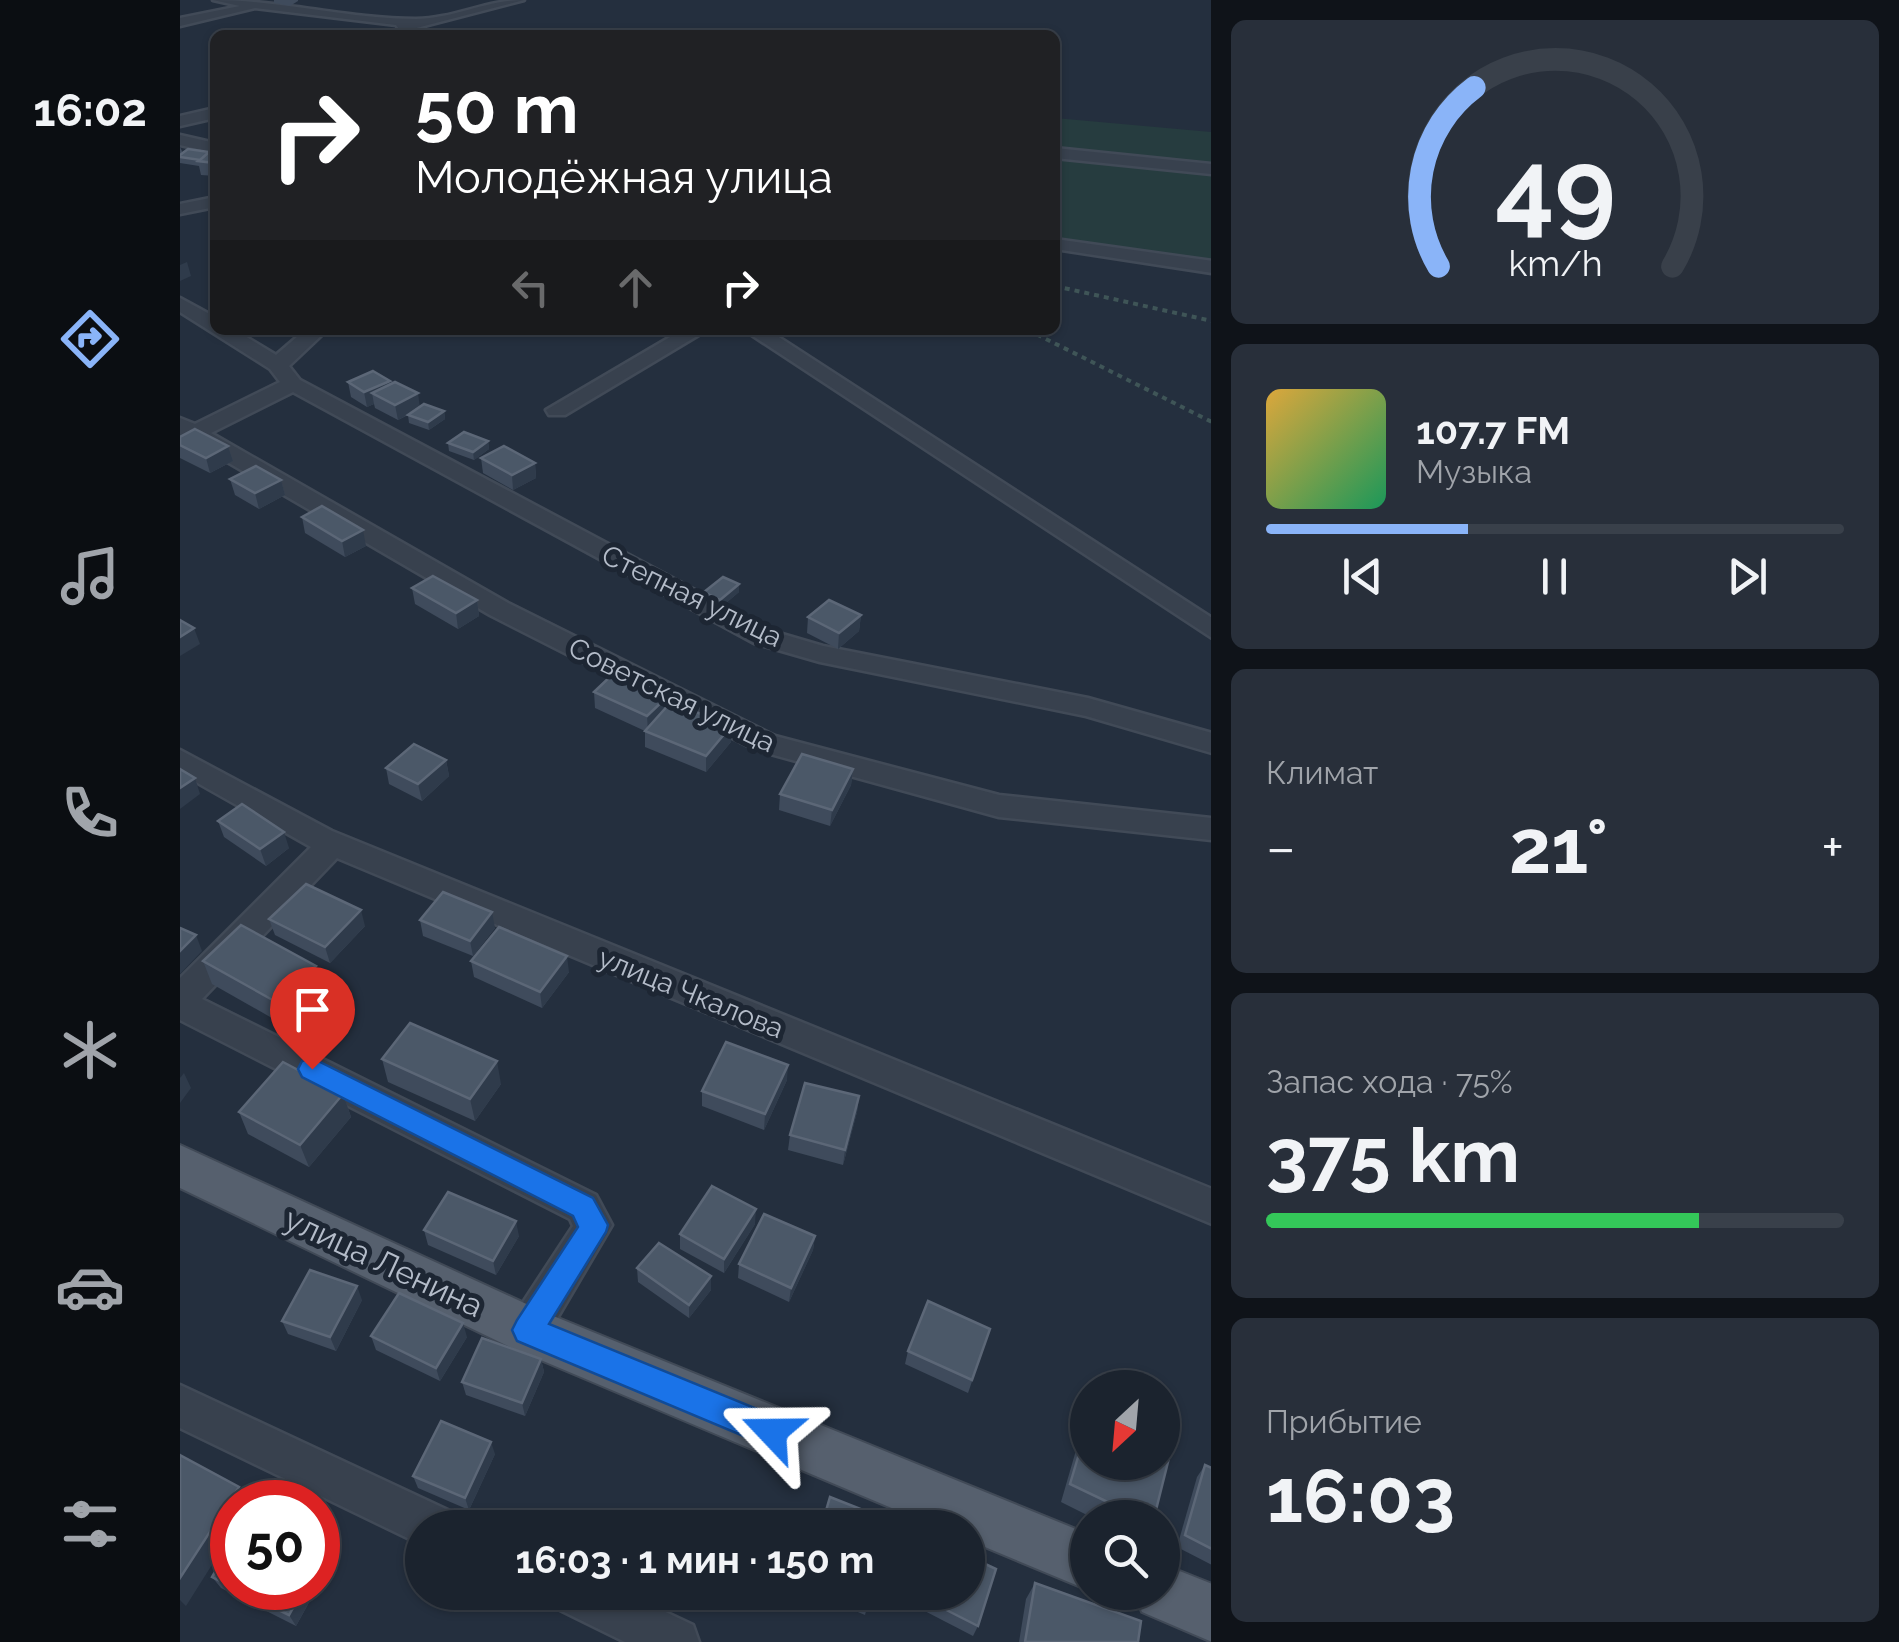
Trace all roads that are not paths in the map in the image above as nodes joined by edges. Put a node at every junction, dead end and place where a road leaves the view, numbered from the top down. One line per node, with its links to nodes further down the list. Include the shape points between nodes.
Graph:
1 (317, 0): 4 (street)
2 (517, 0): 6 (street)
3 (226, 4): 4 (street); 5 (street, via 212,20)
4 (292, 10): 6 (street)
5 (180, 22)
6 (421, 24): 7 (street)
7 (393, 30)
8 (180, 107): 9 (street)
9 (210, 111)
10 (210, 113): 11 (street)
11 (180, 120)
12 (180, 140): 13 (street)
13 (210, 147)
14 (1060, 154): 15 (street)
15 (1211, 169)
16 (210, 203): 17 (street)
17 (180, 209)
18 (1060, 245): 19 (street)
19 (1211, 266)
20 (180, 304): 21 (street, Степная улица)
21 (210, 323)
22 (228, 335): 26 (street, Степная улица)
23 (313, 335): 26 (street)
24 (689, 335): 27 (street)
25 (762, 335): 29 (street)
26 (285, 374): 28 (street); 30 (street, Степная улица, via 763,637 1088,707)
27 (557, 410)
28 (185, 433): 32 (street, Советская улица, via 498,609 766,743 999,806)
29 (1211, 629)
30 (1211, 744)
31 (180, 760): 33 (street, улица Чкалова)
32 (1211, 829)
33 (332, 844): 34 (street); 36 (street, улица Чкалова)
34 (180, 1002): 37 (street, via 583,1207 591,1232)
35 (180, 1166): 37 (main road, улица Ленина)
36 (1211, 1207)
37 (528, 1330): 40 (main road, улица Ленина)
38 (180, 1406): 39 (street)
39 (405, 1513)
40 (1070, 1555)
41 (1180, 1600): 43 (main road)
42 (609, 1610): 44 (street)
43 (1211, 1613)
44 (676, 1642)

